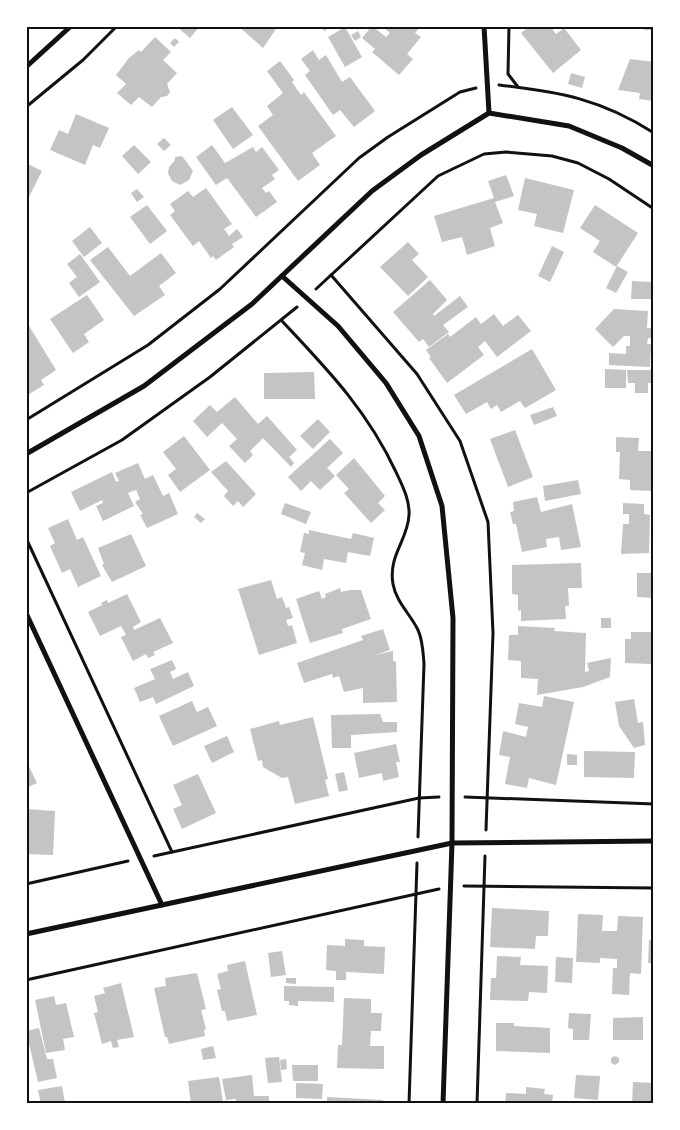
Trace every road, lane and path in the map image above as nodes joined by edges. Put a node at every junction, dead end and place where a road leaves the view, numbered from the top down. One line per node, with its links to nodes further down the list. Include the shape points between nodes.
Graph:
1 (71, 26): 5 (street)
2 (117, 26): 7 (path, via 84,60)
3 (484, 26): 8 (street)
4 (509, 26): 6 (path, via 508,74)
5 (26, 67)
6 (518, 87)
7 (26, 107)
8 (489, 113): 9 (street, via 569,126 622,148); 11 (street, via 421,155 372,191)
9 (654, 166)
10 (654, 209): 16 (path, via 578,163 552,156 506,152 484,154 438,176 331,276 418,374 460,441 488,522 493,633 488,797)
11 (282, 276): 12 (street, via 252,304 144,386); 18 (street, via 338,326 386,383 419,436 442,506 453,618)
12 (26, 454)
13 (26, 493): 19 (path, via 122,440 282,321 358,406 387,452 408,499 410,515 394,556 392,582 423,642 419,798)
14 (26, 538): 19 (path)
15 (26, 613): 20 (street)
16 (654, 804)
17 (654, 841): 18 (street)
18 (452, 844): 23 (street); 27 (street)
19 (172, 852): 20 (path)
20 (140, 859): 21 (path); 23 (street)
21 (26, 884)
22 (654, 888): 28 (path, via 484,886)
23 (162, 905): 24 (street)
24 (26, 934)
25 (26, 980): 26 (path, via 416,895)
26 (409, 1104)
27 (443, 1104)
28 (477, 1104)

